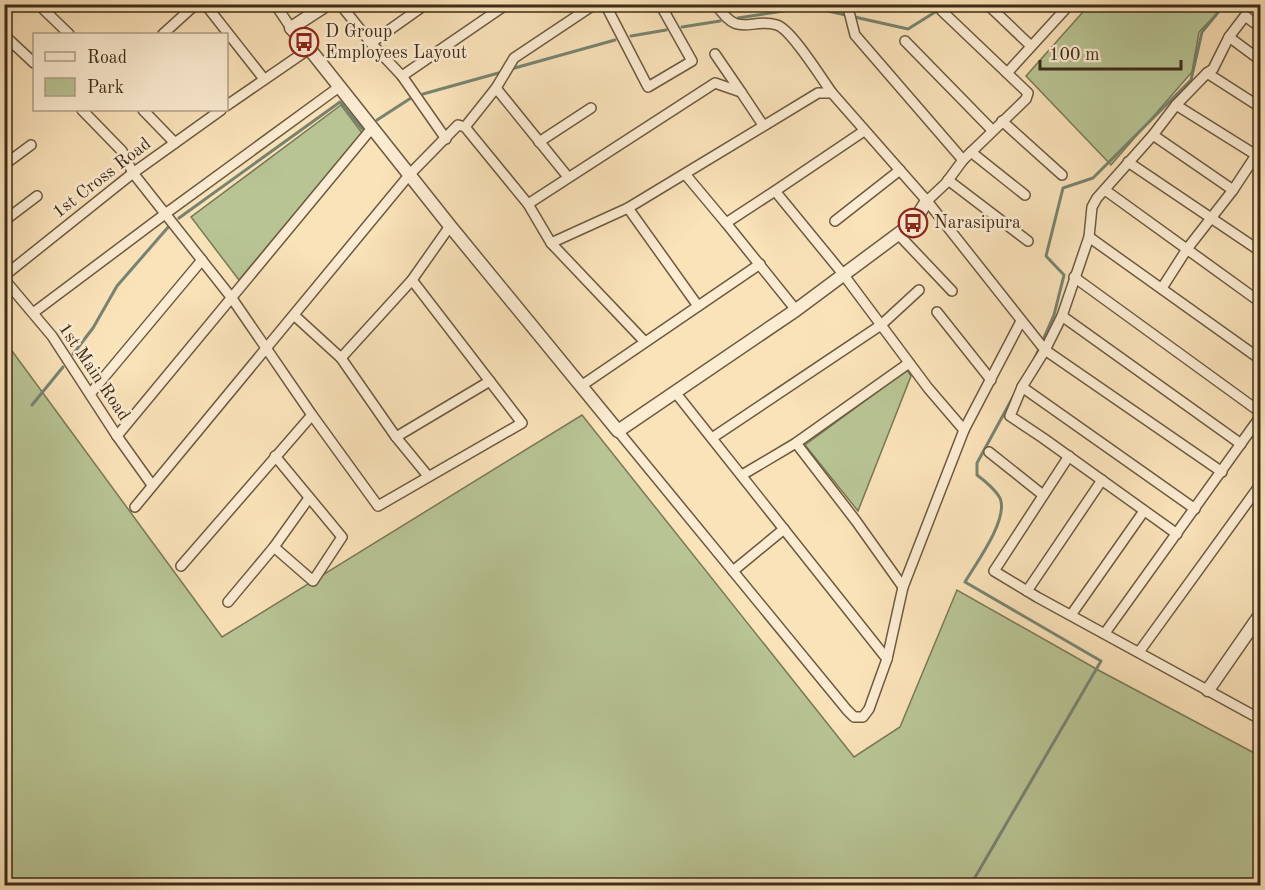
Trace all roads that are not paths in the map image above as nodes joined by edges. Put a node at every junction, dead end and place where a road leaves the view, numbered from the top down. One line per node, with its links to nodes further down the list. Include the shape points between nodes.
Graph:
1 (38, 4): 21 (street)
2 (196, 4): 22 (street)
3 (205, 4): 23 (street)
4 (275, 4): 20 (street)
5 (328, 4): 20 (street)
6 (340, 4): 28 (street)
7 (426, 4): 28 (street)
8 (507, 4): 36 (street)
9 (595, 4): 39 (street, via 514,58)
10 (605, 4): 11 (street, via 648,87 692,61)
11 (660, 4)
12 (716, 4): 41 (street, via 733,23 777,25 788,32)
13 (987, 4): 29 (street)
14 (1053, 4): 18 (street)
15 (1070, 4): 18 (street)
16 (848, 8): 62 (street, via 855,35)
17 (942, 11): 34 (street)
18 (1062, 12): 29 (street)
19 (1260, 27): 25 (street, via 1245,16)
20 (291, 28): 30 (street)
21 (68, 33)
22 (164, 33)
23 (225, 33)
24 (4, 35): 33 (street)
25 (1229, 37): 32 (street); 35 (street, via 1218,62)
26 (229, 39): 37 (street)
27 (905, 41): 53 (street)
28 (371, 43): 36 (street)
29 (1031, 46): 34 (street)
30 (309, 49): 37 (street); 38 (street)
31 (715, 54): 40 (street)
32 (1260, 60)
33 (33, 62)
34 (1007, 72): 49 (street, via 1028,93)
35 (1207, 73): 43 (street); 44 (street)
36 (402, 76): 56 (street)
37 (264, 79): 42 (street)
38 (339, 87): 52 (street); 80 (street)
39 (496, 88): 51 (street); 57 (street)
40 (741, 92): 50 (street); 70 (street, via 715,84)
41 (832, 93): 50 (street, via 818,93); 54 (street)
42 (228, 105)
43 (1176, 105): 55 (street); 61 (street)
44 (1260, 107)
45 (591, 108): 57 (street)
46 (83, 111): 66 (street, via 122,151)
47 (144, 111): 58 (street)
48 (220, 111): 58 (street, 1st Cross Road)
49 (1002, 121): 53 (street); 69 (street)
50 (763, 125): 68 (street)
51 (465, 127): 56 (street, via 458,125); 78 (street)
52 (372, 128): 67 (street); 101 (street)
53 (992, 130): 60 (street)
54 (864, 131): 65 (street); 74 (street)
55 (1153, 135): 63 (street); 73 (street)
56 (446, 139): 67 (street)
57 (539, 142): 70 (street)
58 (175, 143): 66 (street, 1st Cross Road)
59 (31, 145): 64 (street)
60 (971, 152): 62 (street); 75 (street)
61 (1258, 152): 73 (street)
62 (963, 160): 71 (street)
63 (1128, 162): 72 (street); 81 (street)
64 (4, 165)
65 (900, 170): 77 (street); 83 (street)
66 (134, 173): 80 (street); 96 (street, 1st Cross Road)
67 (410, 174): 85 (street); 107 (street)
68 (685, 174): 79 (street); 84 (street)
69 (1062, 175)
70 (568, 177): 78 (street)
71 (948, 180): 77 (street); 88 (street)
72 (1105, 190): 87 (street, via 1092,207); 90 (street)
73 (1233, 190): 81 (street)
74 (775, 191): 84 (street); 94 (street)
75 (1025, 195)
76 (37, 196): 82 (street)
77 (927, 201): 86 (street, via 913,223); 109 (street)
78 (528, 204): 89 (street)
79 (628, 208): 89 (street); 103 (street)
80 (165, 214): 92 (street); 106 (street)
81 (1212, 218): 90 (street); 91 (street)
82 (4, 221)
83 (835, 221)
84 (726, 223): 93 (street)
85 (450, 226): 97 (street); 119 (street)
86 (898, 234): 94 (street); 100 (street)
87 (1089, 237): 95 (street); 98 (street)
88 (1028, 241)
89 (551, 243): 111 (street)
90 (1187, 249): 98 (street); 102 (street)
91 (1260, 251)
92 (202, 260): 101 (street); 122 (street)
93 (760, 264): 103 (street); 104 (street)
94 (843, 274): 104 (street); 110 (street)
95 (1074, 277): 108 (street); 123 (street)
96 (4, 278): 106 (street, 1st Main Road)
97 (412, 280): 114 (street); 118 (street)
98 (1162, 288): 115 (street)
99 (919, 290): 110 (street)
100 (952, 291)
101 (231, 297): 112 (street); 128 (street)
102 (1260, 302)
103 (698, 306): 111 (street)
104 (796, 310): 121 (street)
105 (937, 312): 117 (street)
106 (33, 314): 122 (street, 1st Main Road)
107 (295, 316): 112 (street); 114 (street)
108 (1062, 316): 113 (street); 132 (street)
109 (1023, 322): 113 (street); 117 (street)
110 (880, 325): 116 (street); 130 (street)
111 (645, 342): 119 (street)
112 (266, 347): 124 (street); 141 (street)
113 (1044, 349): 120 (street); 136 (street)
114 (341, 358): 129 (street)
115 (1260, 359)
116 (909, 363): 126 (street); 131 (street)
117 (991, 380): 126 (street)
118 (490, 381): 129 (street); 138 (street, via 522,423)
119 (581, 386): 127 (street)
120 (1022, 387): 135 (street, via 1010,416); 145 (street)
121 (675, 392): 127 (street); 130 (street)
122 (90, 394): 128 (street, 1st Main Road)
123 (1260, 412)
124 (312, 415): 134 (street); 138 (street, via 378,506)
125 (1260, 417): 132 (street)
126 (964, 430): 152 (street)
127 (618, 431): 151 (street)
128 (117, 436): 141 (street, 1st Main Road)
129 (396, 436): 138 (street)
130 (712, 438): 137 (street)
131 (796, 443): 137 (street); 152 (street)
132 (1241, 444): 136 (street)
133 (989, 452): 142 (street)
134 (275, 456): 143 (street); 150 (street)
135 (1069, 456): 139 (street); 142 (street)
136 (1221, 472): 145 (street)
137 (742, 475): 147 (street)
138 (428, 476)
139 (1102, 480): 146 (street); 153 (street)
140 (1260, 485): 158 (street)
141 (152, 486): 144 (street)
142 (1043, 495): 153 (street, via 994,571)
143 (309, 498): 149 (street); 149 (street, via 342,537 313,581)
144 (135, 507)
145 (1195, 509): 148 (street)
146 (1144, 511): 148 (street); 155 (street)
147 (784, 529): 151 (street); 159 (street)
148 (1177, 534): 157 (street)
149 (274, 547): 154 (street)
150 (181, 566)
151 (733, 571): 159 (street, via 854,717 862,717 869,709)
152 (903, 587): 159 (street)
153 (1027, 591): 155 (street)
154 (228, 602)
155 (1071, 615): 157 (street)
156 (1260, 615): 160 (street)
157 (1106, 633): 158 (street)
158 (1139, 652): 160 (street)
159 (887, 659)
160 (1208, 690): 161 (street)
161 (1260, 719)

